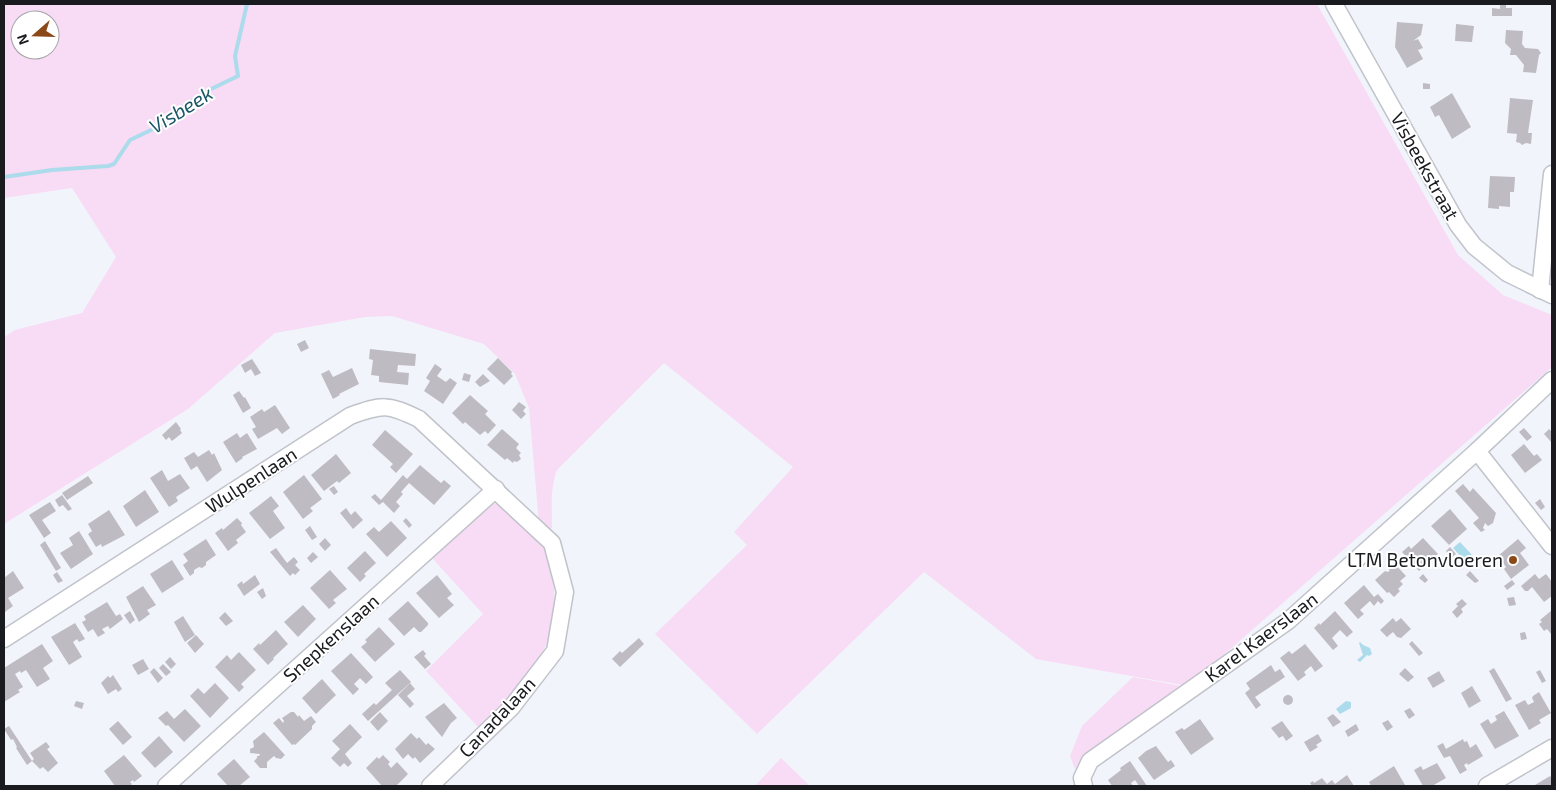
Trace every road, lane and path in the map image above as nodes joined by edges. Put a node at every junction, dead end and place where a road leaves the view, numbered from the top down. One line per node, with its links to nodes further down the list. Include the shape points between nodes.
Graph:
1 (1334, 4): 3 (street, Visbeekstraat, via 1458,225 1474,246 1507,273)
2 (1552, 174): 3 (street)
3 (1546, 292)
4 (1552, 380): 5 (street, Karel Kaerslaan)
5 (1477, 451): 7 (street); 12 (street, Karel Kaerslaan, via 1288,621 1090,761 1082,778)
6 (496, 489): 8 (street, Wulpenlaan, via 419,419 396,408 373,407 350,416 314,438); 10 (street, Snepkenslaan); 11 (street, Canadalaan, via 552,543 565,592 555,651 511,708)
7 (1552, 546)
8 (4, 639)
9 (1552, 748): 13 (street)
10 (166, 786)
11 (430, 786)
12 (1084, 786)
13 (1487, 786)

